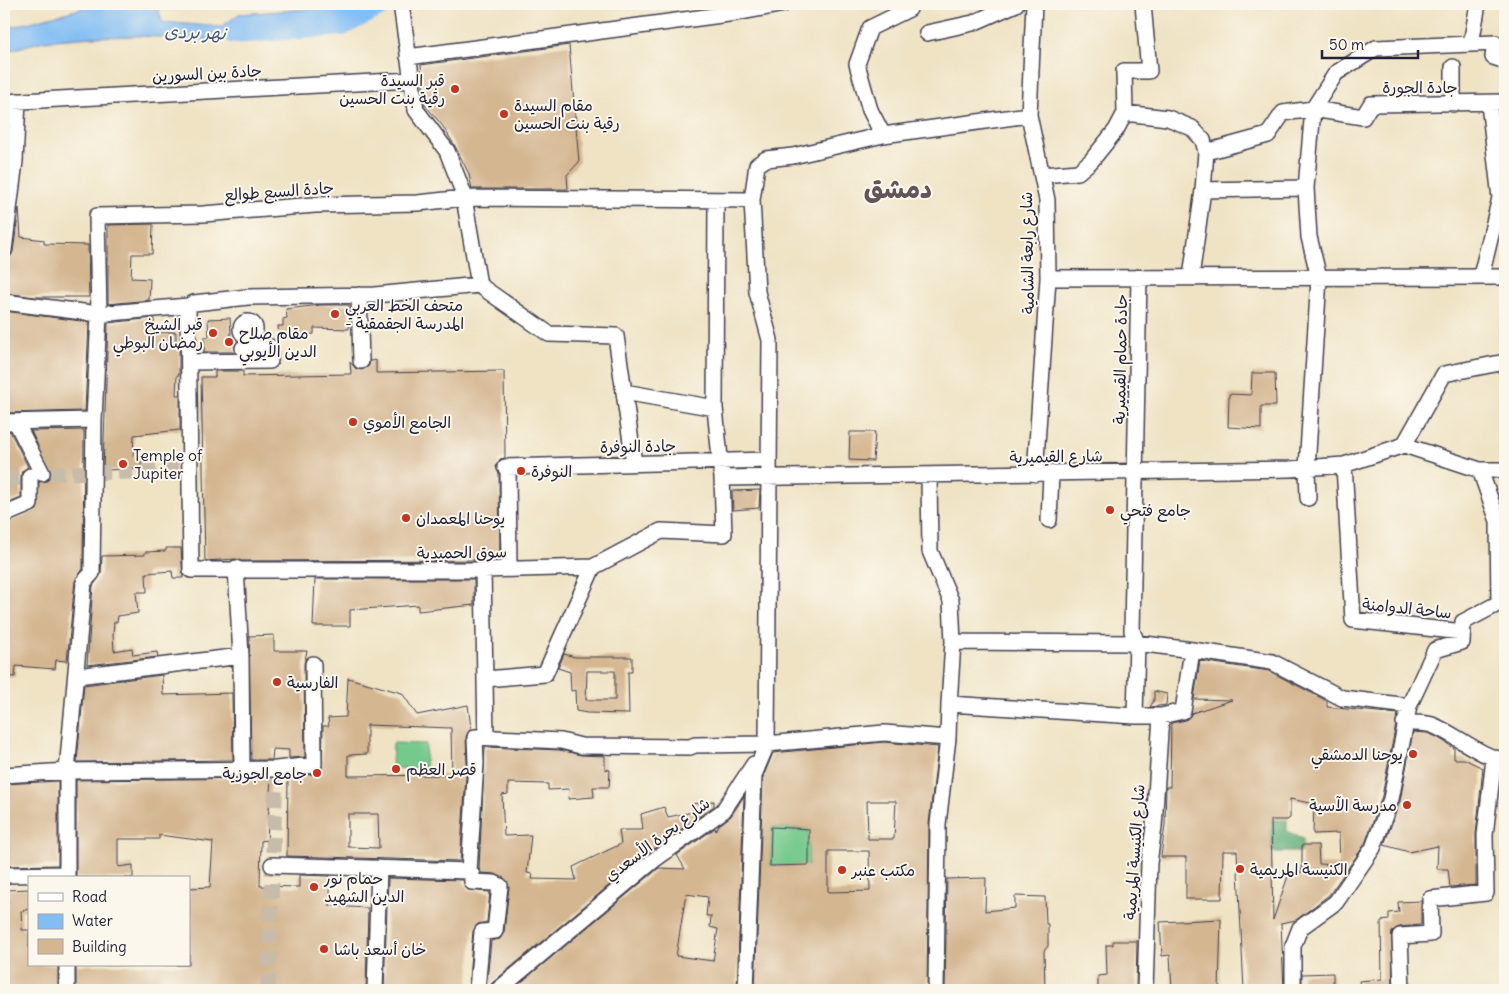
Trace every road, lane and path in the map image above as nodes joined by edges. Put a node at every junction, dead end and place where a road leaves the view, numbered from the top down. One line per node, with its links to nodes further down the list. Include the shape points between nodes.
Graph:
1 (401, 4): 10 (street)
2 (784, 4): 10 (street)
3 (907, 4): 22 (street, via 909,9 870,28 857,64 870,110)
4 (1016, 4): 8 (street, via 973,23)
5 (1034, 4): 20 (street, شارع رابعة الشامية)
6 (1143, 4): 19 (street, via 1149,71 1124,70)
7 (1478, 4): 9 (street)
8 (927, 33)
9 (1471, 44): 11 (street, via 1495,43 1493,56); 18 (street, via 1376,48 1336,73)
10 (408, 57): 13 (street)
11 (1505, 61)
12 (1453, 67): 16 (street)
13 (412, 80): 14 (street, جادة بين السورين); 28 (street, via 416,110 447,150)
14 (11, 102): 21 (street)
15 (1505, 102): 17 (street, جادة الجورة)
16 (1454, 104): 17 (street, جادة الجورة); 18 (street, جادة الجورة, via 1371,104 1363,116)
17 (1490, 104): 27 (street)
18 (1313, 109): 23 (street, جادة الجورة, via 1283,113 1268,135); 25 (street)
19 (1125, 113): 23 (street, via 1168,118 1192,128 1203,140); 24 (street, via 1116,130 1078,172)
20 (1028, 115): 22 (street); 24 (street, شارع رابعة الشامية)
21 (10, 130): 31 (street, via 15,161)
22 (883, 135): 30 (street, via 794,156 766,159 757,165)
23 (1206, 152): 26 (street)
24 (1042, 175): 36 (street, شارع رابعة الشامية, via 1047,200)
25 (1306, 188): 26 (street); 37 (street, via 1309,237)
26 (1203, 190): 34 (street)
27 (1502, 197): 32 (street)
28 (464, 198): 29 (street, جادة السبع طوالع); 38 (street); 43 (street, جادة السبع طوالع, via 203,214 97,216)
29 (716, 200): 30 (street, جادة السبع طوالع); 48 (street)
30 (752, 200): 52 (street, via 757,292 770,340)
31 (4, 250)
32 (1481, 276): 35 (street); 37 (street)
33 (1139, 277): 34 (street); 36 (street); 59 (street, جادة حمام القيميرية)
34 (1191, 277): 37 (street)
35 (1505, 277)
36 (1048, 278): 60 (street, شارع رابعة الشامية)
37 (1319, 278): 56 (street)
38 (479, 285): 39 (street); 47 (street, via 549,334 616,336)
39 (359, 295): 40 (street); 44 (street)
40 (248, 297): 42 (street); 45 (street, via 247,338 268,348 270,361)
41 (4, 302): 43 (street)
42 (188, 306): 43 (street); 45 (street)
43 (99, 314): 49 (street)
44 (361, 361)
45 (189, 362): 69 (street, سوق الحميدية, via 196,468 191,570)
46 (1505, 362): 51 (street, via 1444,374)
47 (624, 392): 48 (street); 54 (street)
48 (715, 408): 53 (street)
49 (94, 420): 50 (street); 79 (street, via 92,573 84,582)
50 (10, 422): 66 (street, via 36,474 30,504)
51 (1404, 445): 55 (street); 57 (street)
52 (769, 460): 53 (street, جادة النوفرة); 64 (street)
53 (722, 461): 54 (street, جادة النوفرة); 63 (street)
54 (634, 463): 70 (street, جادة النوفرة, via 507,467)
55 (1344, 465): 56 (street, شارع القيميرية); 73 (street, ساحة الدوامنة, via 1353,620)
56 (1307, 468): 59 (street, شارع القيميرية); 65 (street)
57 (1480, 470): 58 (street); 72 (street, ساحة الدوامنة, via 1498,520)
58 (1505, 470)
59 (1136, 472): 61 (street, شارع القيميرية); 75 (street, جادة حمام القيميرية, via 1132,631)
60 (1035, 474): 61 (street, شارع القيميرية); 62 (street, شارع القيميرية)
61 (1050, 474): 67 (street)
62 (929, 476): 64 (street, شارع القيميرية); 74 (street, via 930,551 951,601)
63 (722, 478): 64 (street); 68 (street, سوق الحميدية, via 724,534 662,531)
64 (768, 478): 88 (street)
65 (1308, 498)
66 (4, 515)
67 (1049, 520)
68 (593, 567): 70 (street, سوق الحميدية); 80 (street, via 546,674)
69 (236, 569): 71 (street, سوق الحميدية); 77 (street)
70 (509, 569): 71 (street, سوق الحميدية)
71 (483, 570): 80 (street)
72 (1502, 601): 73 (street, ساحة الدوامنة, via 1464,622)
73 (1463, 632): 82 (street, via 1462,642 1435,650)
74 (953, 642): 75 (street); 81 (street)
75 (1137, 643): 76 (street); 83 (street, جادة حمام القيميرية)
76 (1192, 650): 82 (street, via 1272,662 1342,698); 84 (street, via 1183,711)
77 (241, 656): 79 (street); 90 (street)
78 (312, 664): 90 (street, via 314,765)
79 (77, 676): 91 (street)
80 (485, 679): 86 (street)
81 (949, 704): 83 (street); 87 (street)
82 (1408, 706): 85 (street)
83 (1135, 716): 84 (street)
84 (1161, 716): 105 (street, شارع الكنيسة المريمية, via 1149,863)
85 (1404, 723): 89 (street, via 1429,724); 106 (street, via 1391,798 1373,848 1336,902 1300,928 1293,946)
86 (486, 736): 88 (street, via 562,741 581,746); 95 (street, via 475,737)
87 (948, 738): 88 (street, via 884,733); 104 (street, via 938,824)
88 (767, 744): 102 (street, شارع بحرة الأسعدي, via 723,811 654,860); 103 (street, via 754,775)
89 (1500, 760): 107 (street, via 1485,835 1486,893 1430,898 1431,934 1400,936)
90 (242, 769): 91 (street)
91 (67, 771): 92 (street); 97 (street)
92 (4, 775)
93 (272, 865): 94 (street)
94 (379, 868): 95 (street); 100 (street)
95 (469, 871): 101 (street, via 472,882 500,886 495,931 482,932)
96 (4, 875): 97 (street)
97 (67, 876)
98 (67, 966): 99 (street)
99 (67, 990)
100 (375, 990)
101 (477, 990)
102 (498, 990)
103 (746, 990)
104 (936, 990)
105 (1145, 990)
106 (1294, 990)
107 (1402, 990)

